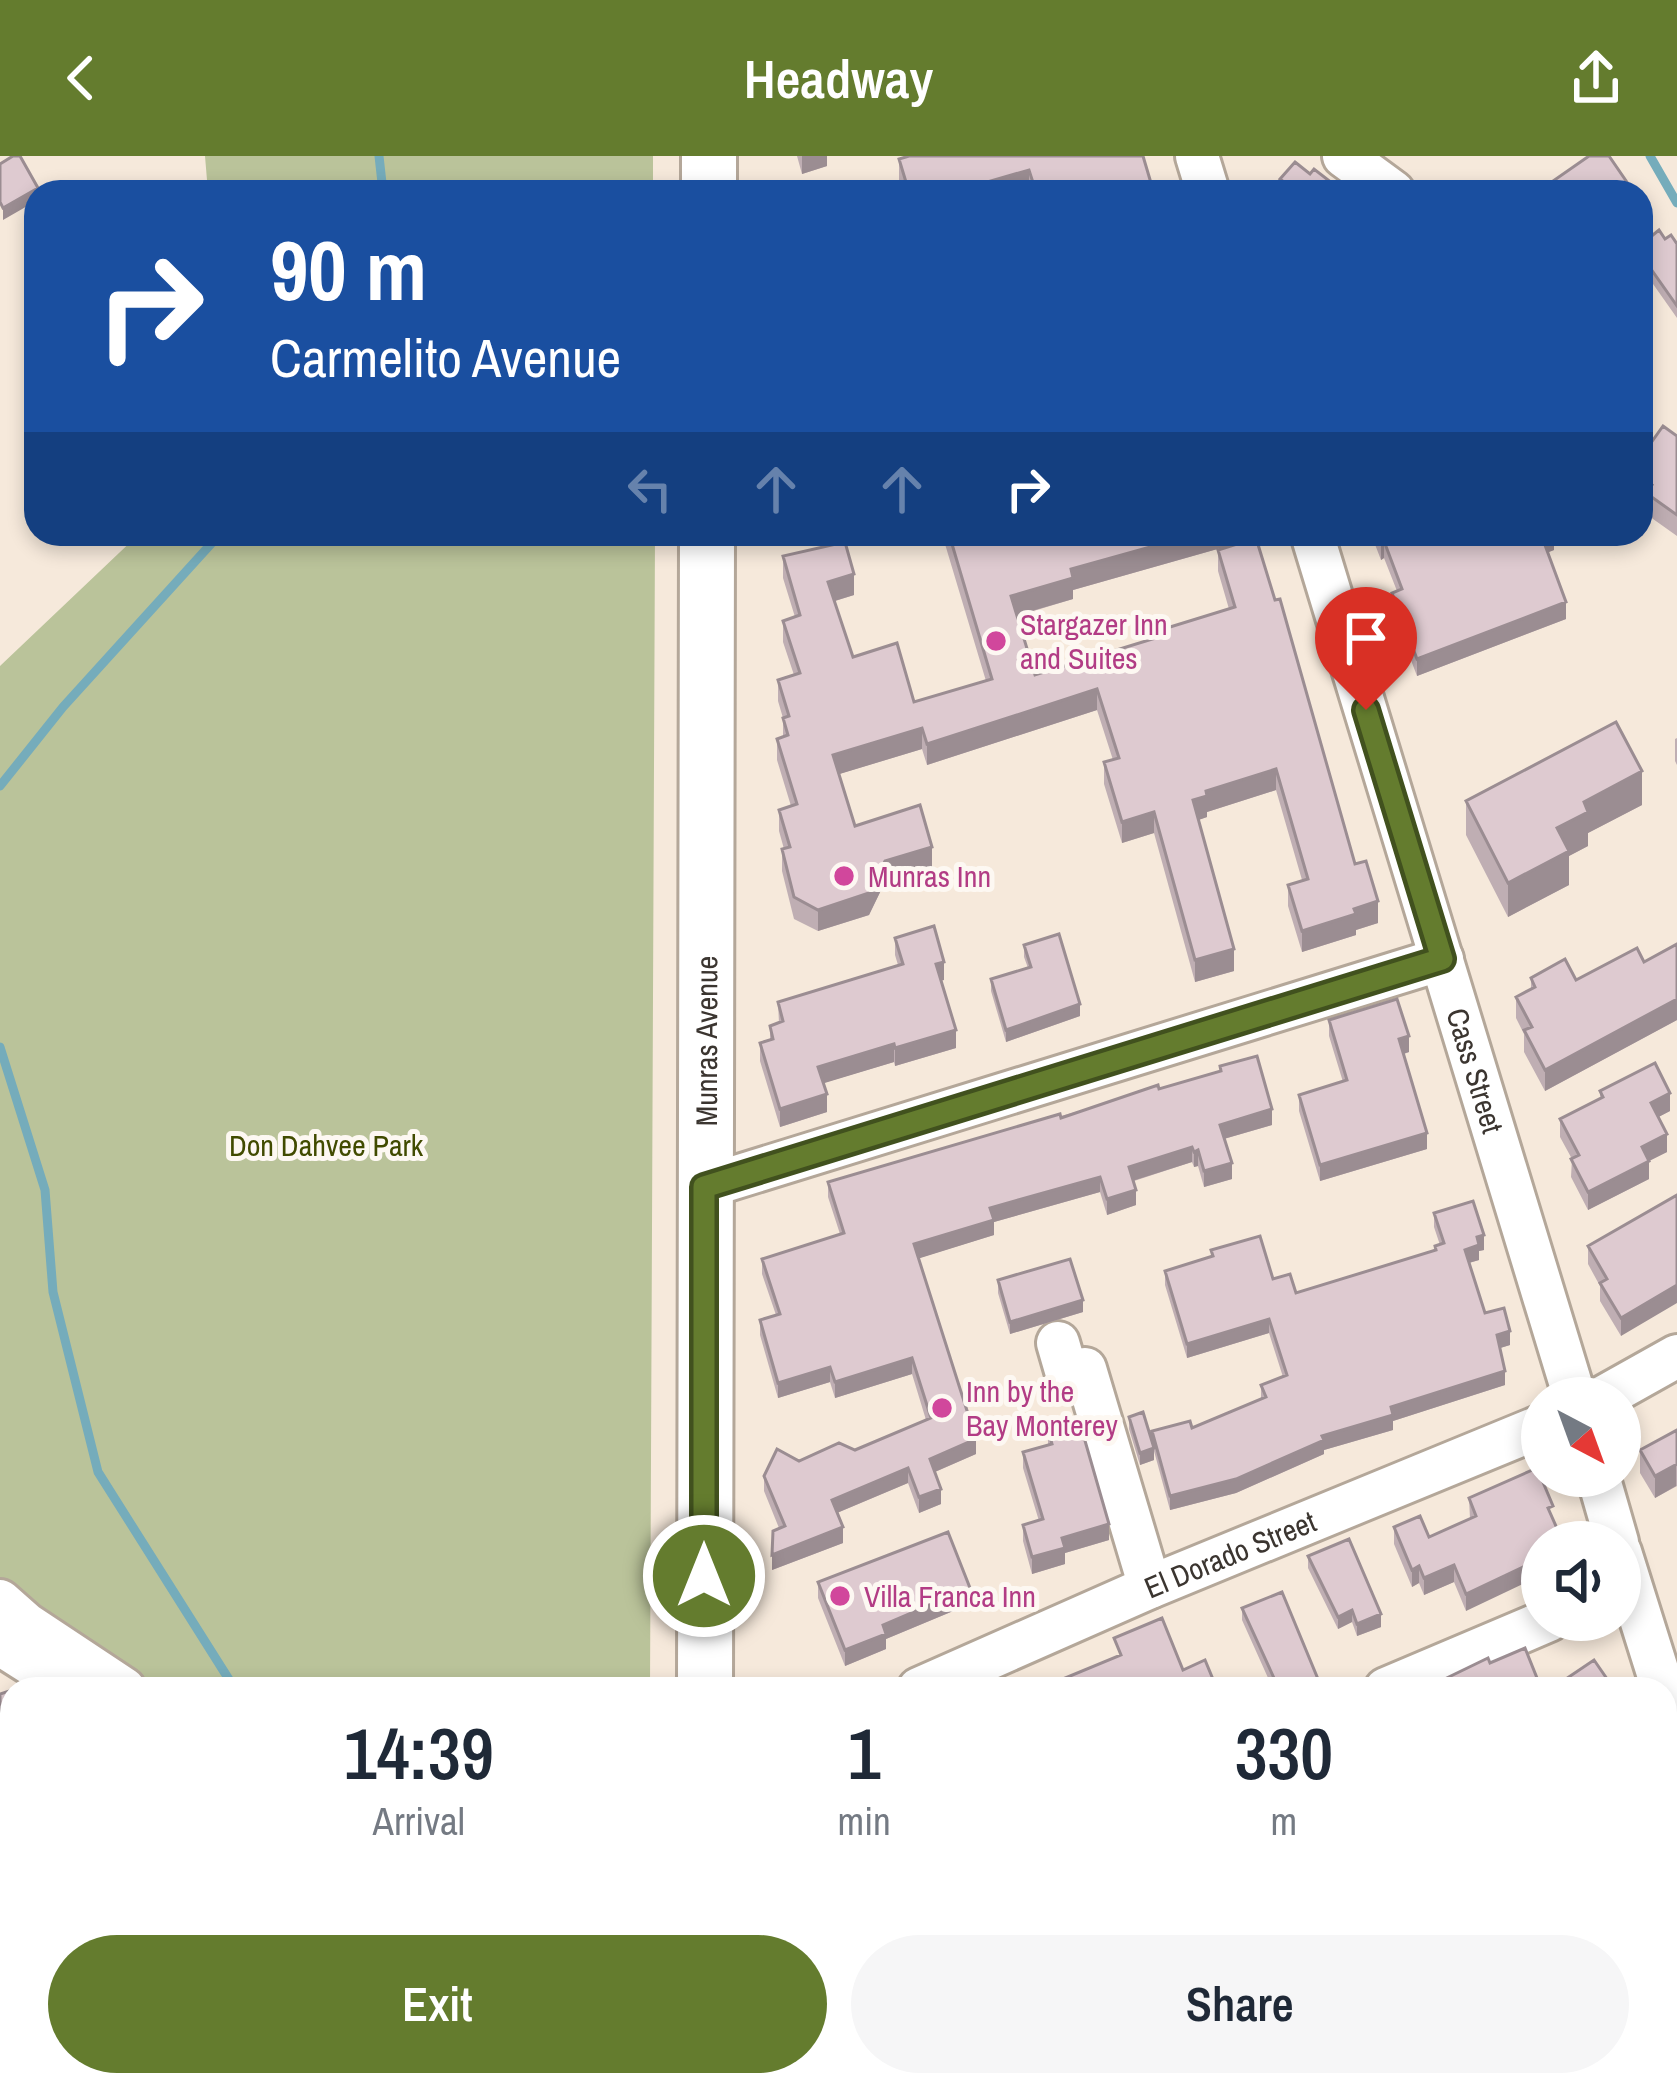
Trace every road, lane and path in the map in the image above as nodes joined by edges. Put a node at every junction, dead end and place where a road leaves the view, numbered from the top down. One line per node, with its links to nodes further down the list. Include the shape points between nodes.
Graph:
1 (1344, 156): 2 (street)
2 (1377, 180)
3 (707, 546): 6 (main road, Munras Avenue)
4 (1316, 546): 5 (street, Cass Street)
5 (1442, 959): 6 (street); 9 (street, Cass Street)
6 (704, 1187): 19 (main road, Munras Avenue)
7 (1058, 1342): 12 (street, via 1067,1374 1085,1369)
8 (1677, 1357): 10 (street)
9 (1569, 1377)
10 (1640, 1377)
11 (1521, 1435): 12 (street, El Dorado Street)
12 (1150, 1587): 20 (street, El Dorado Street)
13 (0, 1601): 18 (street)
14 (0, 1618): 18 (street)
15 (1641, 1627): 22 (street)
16 (1521, 1632): 21 (street)
17 (0, 1644): 18 (street)
18 (67, 1669)
19 (704, 1677)
20 (946, 1677)
21 (1414, 1677)
22 (1659, 1677)

